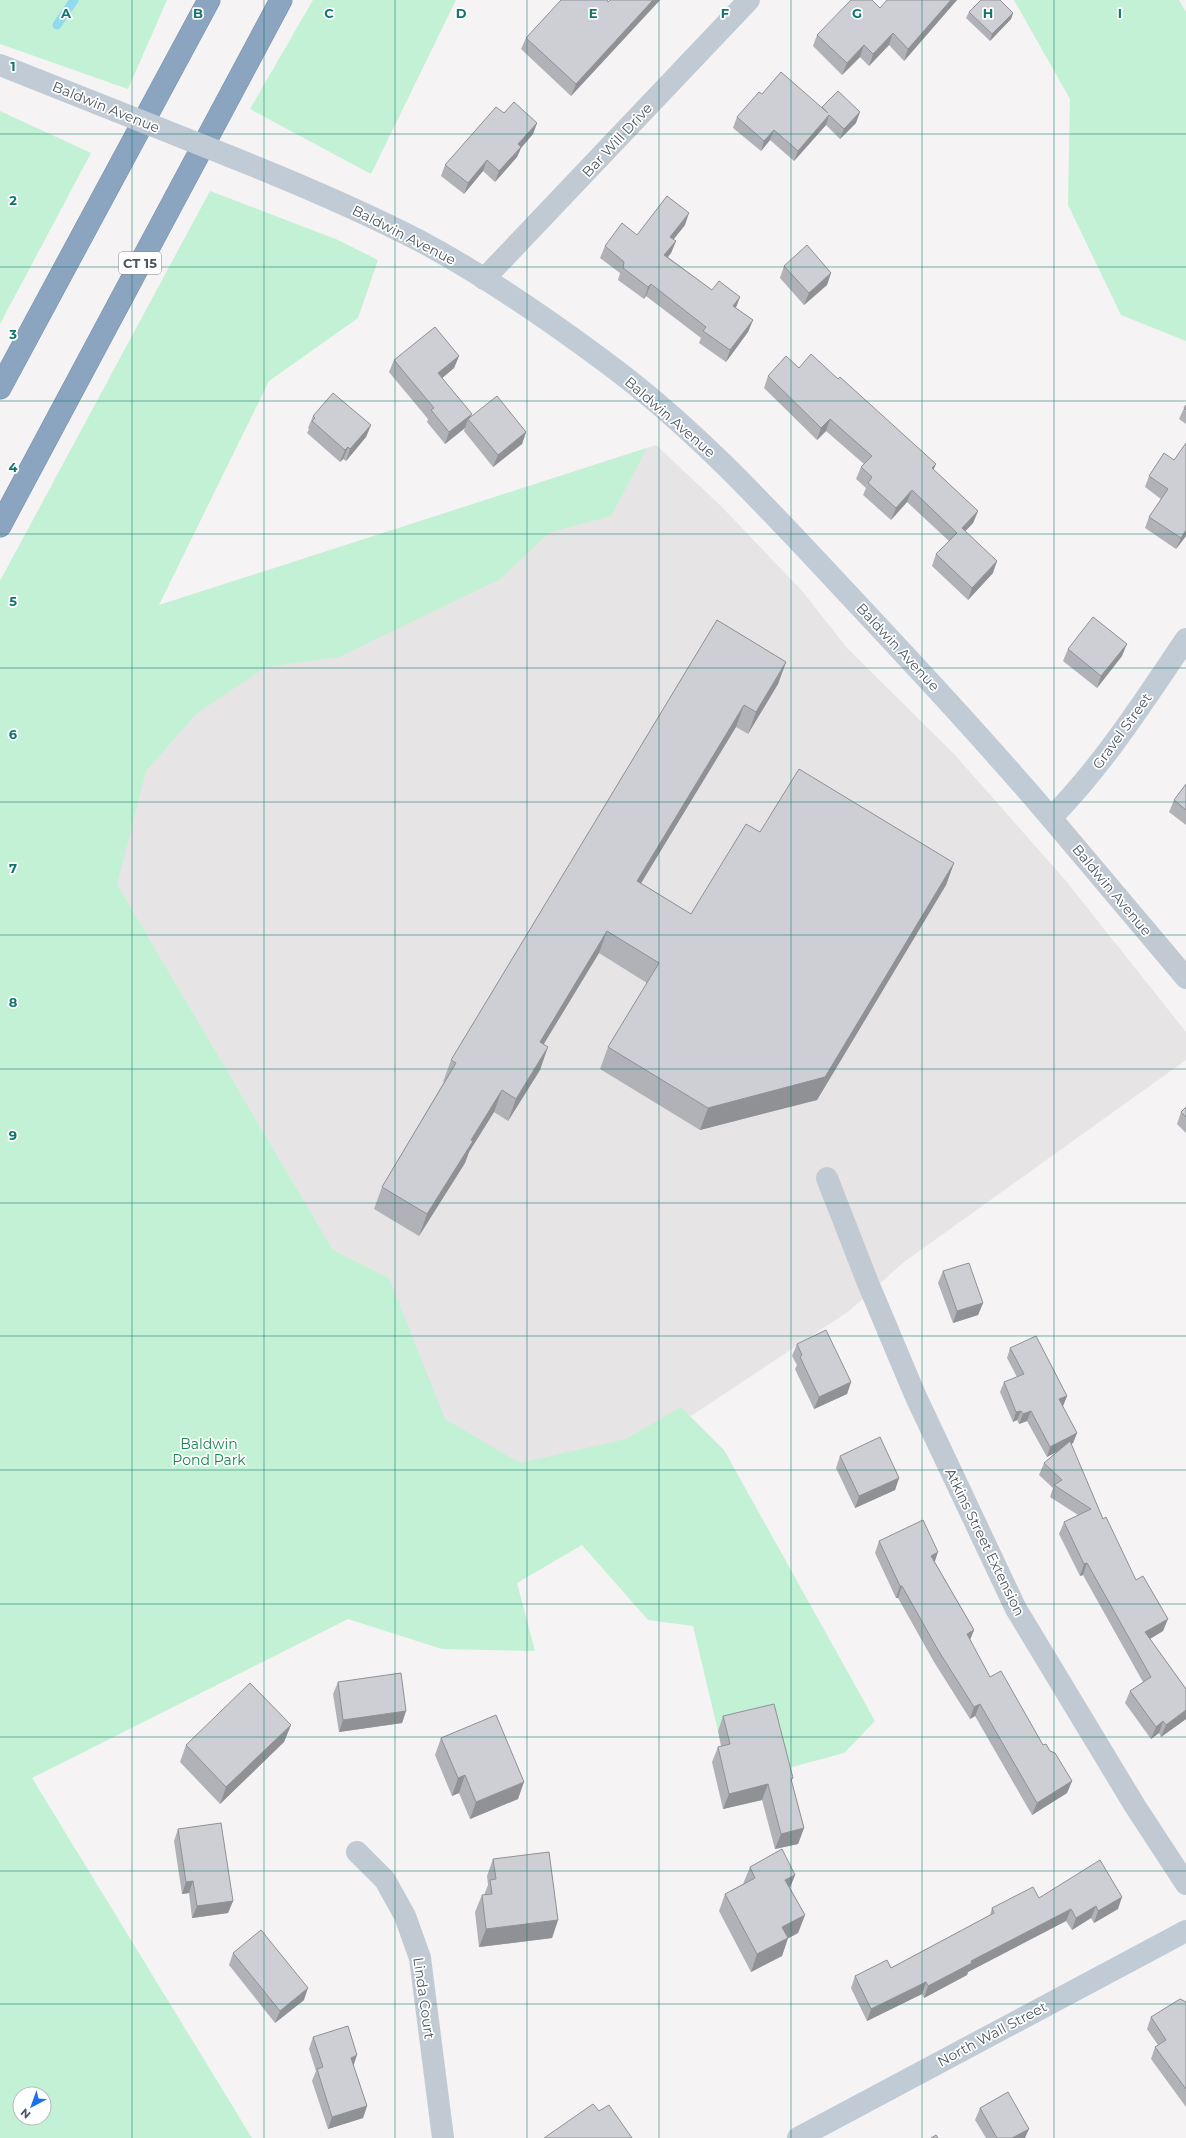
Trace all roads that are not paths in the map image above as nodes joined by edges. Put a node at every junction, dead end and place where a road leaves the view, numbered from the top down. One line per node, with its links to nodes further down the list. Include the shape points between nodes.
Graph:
1 (209, 0): 6 (highway)
2 (281, 0): 7 (highway, CT 15)
3 (749, 0): 5 (street, Bar Will Drive)
4 (0, 64): 5 (street, Baldwin Avenue, bridge, via 368,215 422,242)
5 (484, 279): 9 (street, Baldwin Avenue, via 606,362 717,458 916,666)
6 (0, 388)
7 (0, 526)
8 (1186, 639): 9 (street, Gravel Street, via 1101,762)
9 (1051, 818): 10 (street, Baldwin Avenue)
10 (1186, 978)
11 (827, 1178): 13 (street, Atkins Street Extension, via 916,1396 1016,1609 1101,1752)
12 (357, 1852): 15 (street, Linda Court, via 385,1880 405,1916 420,1958)
13 (1186, 1884)
14 (1186, 1930): 16 (street, North Wall Street)
15 (443, 2138)
16 (798, 2138)

